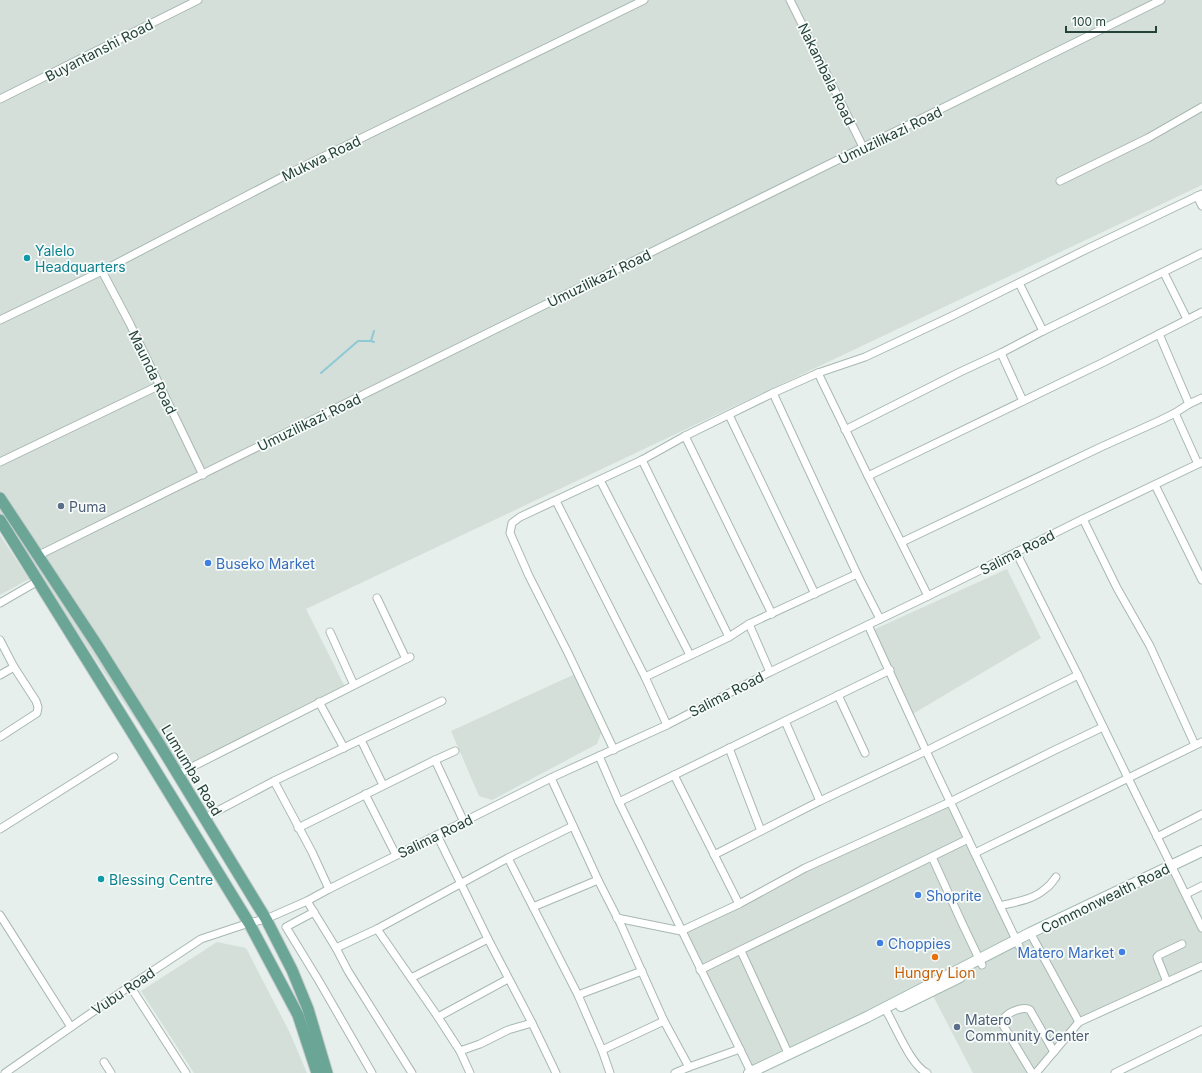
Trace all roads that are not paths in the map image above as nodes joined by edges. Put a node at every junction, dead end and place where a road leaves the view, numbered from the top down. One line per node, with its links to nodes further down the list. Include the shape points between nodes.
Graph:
1 (198, 0): 5 (street, Buyantanshi Road)
2 (644, 0): 12 (street, Mukwa Road, via 294,171)
3 (790, 0): 7 (street, Nakambala Road)
4 (1161, 0): 7 (street, Umuzilikazi Road)
5 (0, 99)
6 (1202, 107): 8 (street, via 1148,138)
7 (863, 147): 34 (street, Umuzilikazi Road)
8 (1060, 181)
9 (1199, 195): 10 (street); 14 (street)
10 (1202, 206)
11 (1202, 253): 13 (street)
12 (102, 271): 17 (street, Mukwa Road); 22 (street, Maunda Road)
13 (1164, 273): 16 (street); 18 (street)
14 (1019, 283): 18 (street); 21 (street, via 865,357)
15 (1202, 312): 16 (street)
16 (1187, 319): 19 (street)
17 (0, 320)
18 (1043, 331): 20 (street)
19 (1159, 334): 25 (street); 26 (street)
20 (1001, 353): 25 (street); 29 (street)
21 (818, 373): 23 (street); 29 (street)
22 (160, 385): 32 (street); 34 (street, Maunda Road)
23 (773, 393): 28 (street); 45 (street)
24 (1202, 398): 26 (street)
25 (1023, 401): 35 (street)
26 (1189, 404): 27 (street)
27 (1175, 413): 33 (street); 42 (street)
28 (728, 415): 30 (street); 48 (street)
29 (845, 430): 35 (street)
30 (685, 436): 31 (street); 52 (street)
31 (642, 460): 36 (street); 57 (street)
32 (0, 462)
33 (1200, 463): 37 (street, Salima Road)
34 (203, 475): 44 (street, Umuzilikazi Road)
35 (868, 476): 42 (street)
36 (600, 480): 39 (street); 59 (street)
37 (1155, 485): 40 (street, Salima Road); 46 (street)
38 (0, 498): 44 (main road, Lumumba Road)
39 (556, 500): 65 (street); 78 (street, via 520,517 512,524 510,533)
40 (1083, 519): 43 (street, Salima Road); 75 (street)
41 (0, 520): 47 (main road)
42 (902, 542): 49 (street)
43 (1016, 552): 49 (street, Salima Road); 64 (street)
44 (37, 556): 85 (main road, Lumumba Road, via 97,645)
45 (857, 574): 48 (street); 53 (street)
46 (1202, 580)
47 (38, 581): 51 (street); 127 (main road)
48 (815, 594): 52 (street)
49 (928, 596): 53 (street, Salima Road)
50 (377, 598): 66 (street, via 408,658)
51 (0, 603)
52 (772, 614): 54 (street)
53 (880, 619): 55 (street, Salima Road)
54 (749, 624): 57 (street); 62 (street)
55 (868, 625): 61 (street); 62 (street, Salima Road)
56 (330, 632): 66 (street)
57 (729, 637): 59 (street)
58 (0, 640): 60 (street)
59 (690, 655): 65 (street)
60 (14, 667): 63 (street); 73 (street, via 36,701 37,713)
61 (890, 670): 67 (street); 80 (street)
62 (770, 672): 71 (street, Salima Road)
63 (0, 675)
64 (1078, 675): 72 (street); 80 (street)
65 (645, 677): 71 (street)
66 (354, 685): 68 (street)
67 (838, 695): 70 (street); 81 (street)
68 (319, 702): 76 (street); 85 (street)
69 (442, 702): 74 (street)
70 (784, 721): 77 (street); 92 (street)
71 (667, 725): 78 (street, Salima Road)
72 (1103, 727): 88 (street); 94 (street)
73 (0, 737)
74 (361, 740): 76 (street); 90 (street)
75 (1199, 743): 88 (street)
76 (344, 748): 89 (street)
77 (728, 748): 86 (street); 101 (street)
78 (614, 750): 82 (street, Salima Road)
79 (455, 751): 84 (street)
80 (926, 751): 92 (street); 94 (street)
81 (865, 753)
82 (599, 756): 87 (street, Salima Road); 93 (street)
83 (114, 757): 100 (street)
84 (435, 760): 90 (street); 97 (street)
85 (178, 774): 96 (main road, Lumumba Road)
86 (674, 775): 93 (street); 108 (street)
87 (551, 778): 97 (street, Salima Road); 98 (street)
88 (1128, 778): 103 (street); 106 (street)
89 (274, 781): 96 (street); 99 (street)
90 (383, 785): 91 (street)
91 (365, 794): 99 (street); 107 (street)
92 (820, 801): 101 (street)
93 (619, 802): 130 (street)
94 (950, 802): 104 (street); 120 (street, via 805,868)
95 (1202, 814): 103 (street)
96 (204, 818): 126 (main road, Lumumba Road)
97 (464, 822): 102 (street, Salima Road)
98 (573, 826): 110 (street); 114 (street)
99 (298, 828): 117 (street)
100 (0, 829)
101 (761, 831): 108 (street)
102 (437, 834): 107 (street, Salima Road); 115 (street)
103 (1157, 837): 112 (street)
104 (968, 839): 106 (street); 109 (street)
105 (1202, 851): 112 (main road, Commonwealth Road)
106 (975, 853): 121 (street)
107 (396, 855): 117 (street, Salima Road)
108 (714, 855): 120 (street)
109 (932, 857): 136 (street); 137 (street)
110 (508, 858): 115 (street); 122 (street)
111 (1202, 858): 112 (main road, Commonwealth Road)
112 (1173, 868): 118 (street); 131 (main road, Commonwealth Road); 133 (main road, Commonwealth Road)
113 (1056, 877): 121 (street, via 1042,892)
114 (598, 880): 122 (street); 125 (street)
115 (461, 884): 128 (street); 132 (street)
116 (1202, 886): 118 (street)
117 (329, 889): 119 (street, Salima Road)
118 (1186, 894): 129 (street)
119 (307, 901): 123 (street); 126 (street, Salima Road)
120 (739, 904): 130 (street)
121 (1000, 906): 133 (street)
122 (533, 907): 145 (street)
123 (314, 912): 135 (street); 166 (street, via 286,927)
124 (0, 915): 151 (street)
125 (617, 918): 130 (street); 140 (street)
126 (266, 919): 127 (street, Salima Road); 165 (main road, Lumumba Road, via 308,1009)
127 (249, 923): 144 (street, Vubu Road, via 201,939); 164 (main road, via 298,1015)
128 (378, 928): 135 (street); 141 (street)
129 (1202, 928)
130 (681, 932): 139 (street)
131 (1033, 938): 133 (main road, Commonwealth Road); 149 (street)
132 (488, 939): 141 (street); 142 (street)
133 (1017, 943): 137 (main road, Commonwealth Road)
134 (1182, 944): 143 (street, via 1157,957)
135 (336, 948): 167 (street)
136 (741, 951): 139 (street); 157 (street)
137 (981, 962): 146 (main road, Commonwealth Road)
138 (1202, 966): 143 (street)
139 (700, 970): 153 (street)
140 (642, 971): 145 (street); 148 (street)
141 (411, 978): 147 (street)
142 (508, 979): 147 (street); 150 (street)
143 (1167, 982): 149 (street)
144 (130, 986): 151 (street, Vubu Road); 160 (street)
145 (578, 995): 154 (street)
146 (886, 1010): 157 (main road, Commonwealth Road); 172 (main road, Commonwealth Road); 173 (street, via 910,1054)
147 (438, 1017): 155 (street)
148 (664, 1021): 154 (street); 159 (street)
149 (1079, 1022): 156 (street)
150 (532, 1023): 155 (street, via 508,1030); 161 (street)
151 (71, 1026): 162 (street, Vubu Road)
152 (1202, 1030): 176 (street)
153 (740, 1049): 159 (street); 171 (street)
154 (602, 1050): 169 (street)
155 (460, 1051): 168 (street)
156 (1054, 1052): 174 (street, via 1033,1013 1027,1008 1006,1016 1003,1025); 175 (street)
157 (789, 1055): 171 (main road, Commonwealth Road)
158 (104, 1062): 163 (street)
159 (689, 1067): 170 (street)
160 (184, 1072)
161 (553, 1072)
162 (5, 1073)
163 (111, 1073)
164 (317, 1073)
165 (327, 1073)
166 (372, 1073)
167 (412, 1073)
168 (470, 1073)
169 (610, 1073)
170 (675, 1073)
171 (750, 1073)
172 (765, 1073)
173 (927, 1073)
174 (1032, 1073)
175 (1036, 1073)
176 (1115, 1073)

